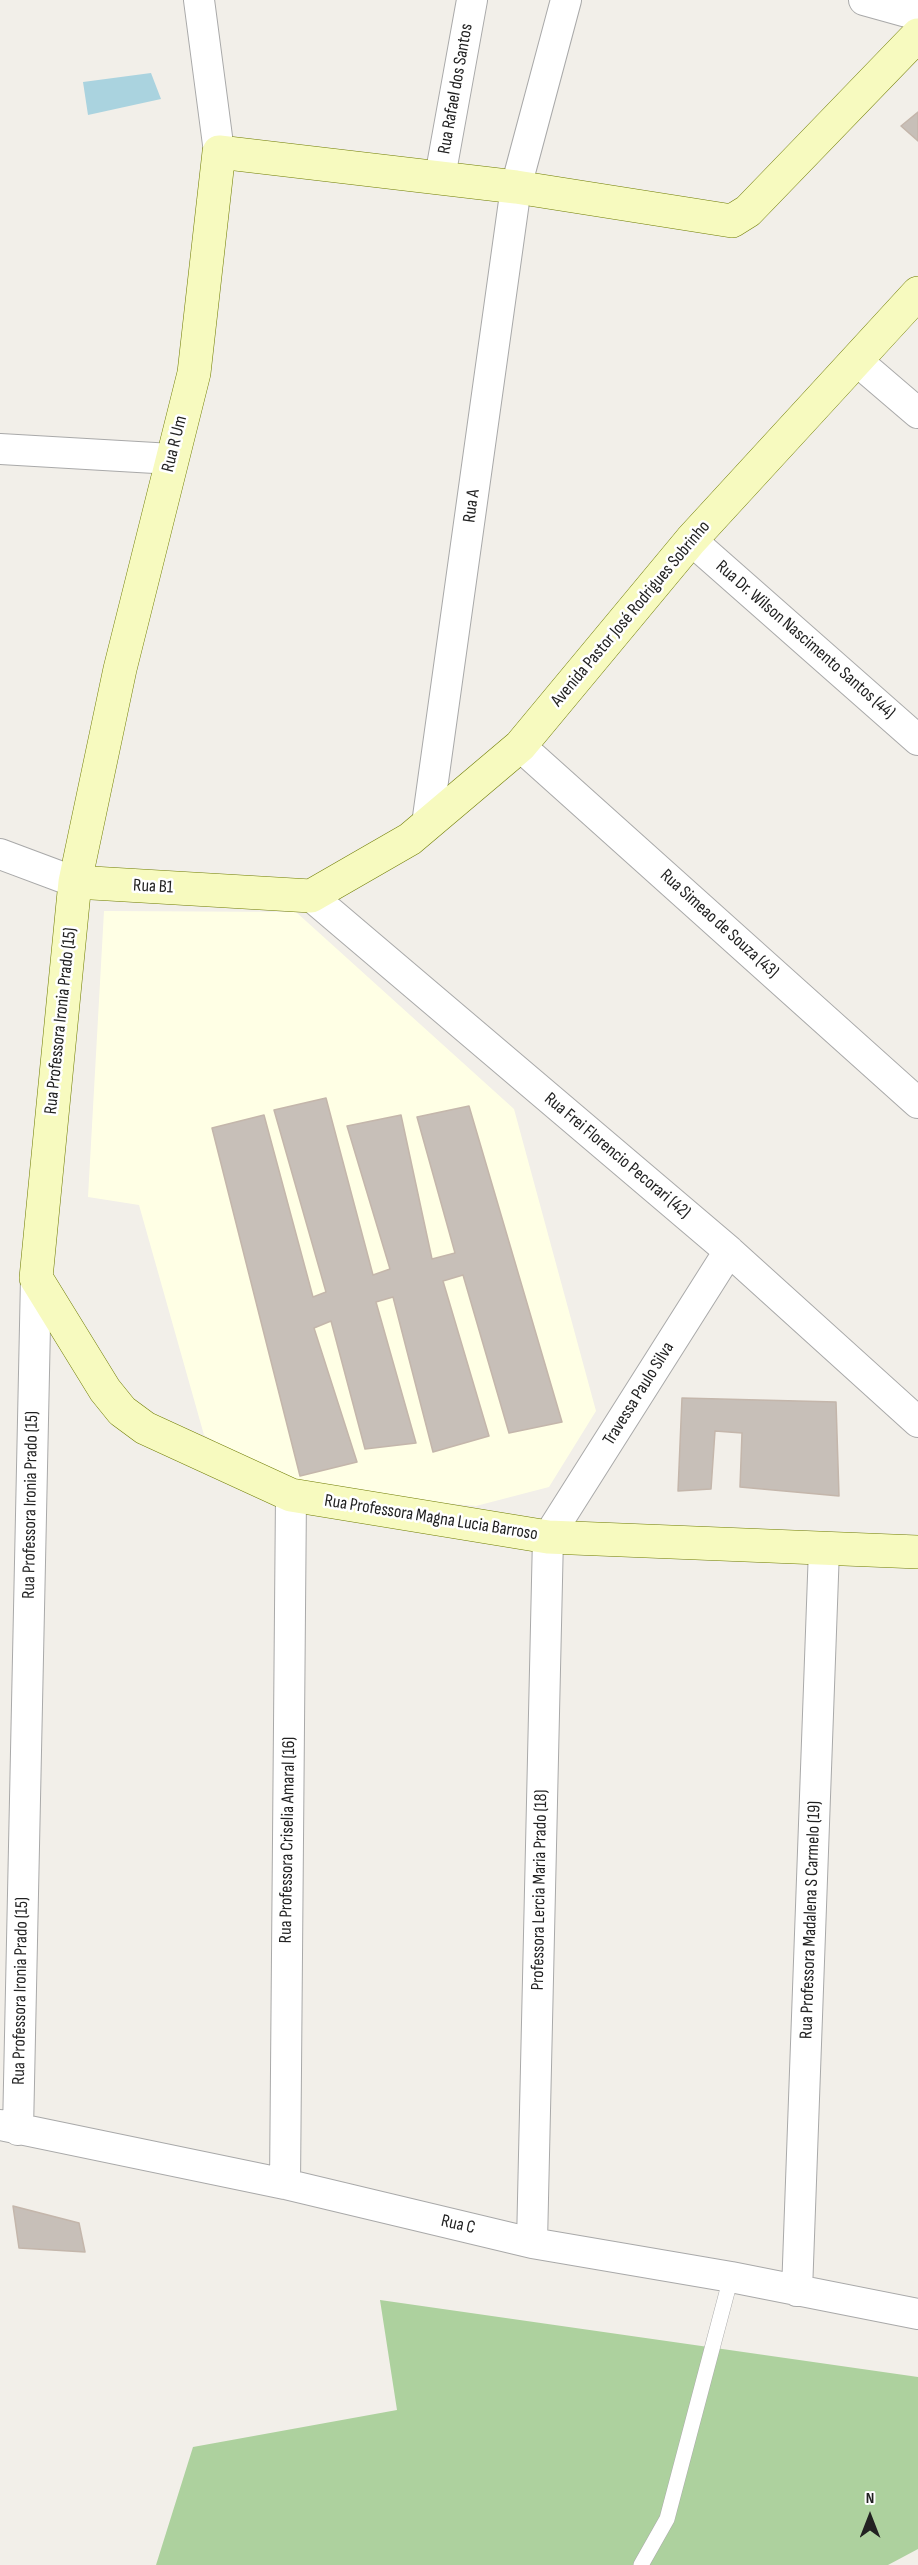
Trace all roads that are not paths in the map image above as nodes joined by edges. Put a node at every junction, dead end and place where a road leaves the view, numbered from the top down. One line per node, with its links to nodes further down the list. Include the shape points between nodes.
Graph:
1 (199, 0): 7 (street, Rua R Um)
2 (472, 0): 8 (street, Rua Rafael dos Santos)
3 (566, 0): 9 (street, Rua A)
4 (864, 0): 5 (street)
5 (918, 15)
6 (918, 35): 9 (street, via 748,211 732,221)
7 (219, 152): 8 (street); 14 (street, Rua R Um, via 194,373)
8 (440, 177): 9 (street)
9 (516, 187): 18 (street, Rua A)
10 (918, 293): 11 (street, Avenida Pastor José Rodrigues Sobrinho)
11 (856, 360): 12 (street); 15 (street, Avenida Pastor José Rodrigues Sobrinho)
12 (918, 413)
13 (0, 449): 14 (street)
14 (171, 459): 20 (street, Rua R Um, via 120,669)
15 (691, 540): 16 (street, Rua Dr. Wilson Nascimento Santos (44)); 17 (street, Avenida Pastor José Rodrigues Sobrinho)
16 (918, 740)
17 (520, 746): 18 (street, Avenida Pastor José Rodrigues Sobrinho); 22 (street, Rua Simeao de Souza (43))
18 (427, 824): 21 (street, Avenida Pastor José Rodrigues Sobrinho, via 410,839)
19 (0, 854): 20 (street, Rua B1)
20 (75, 882): 21 (street, Rua B1); 24 (street, Rua Professora Ironia Prado (15))
21 (311, 896): 23 (street, Rua Frei Florencio Pecorari (42))
22 (918, 1103)
23 (729, 1251): 25 (street, Rua Frei Florencio Pecorari (42)); 27 (street, Travessa Paulo Silva)
24 (36, 1278): 26 (street, Rua Professora Magna Lucia Barroso, via 122,1411 145,1428); 30 (street, Rua Professora Ironia Prado (15))
25 (918, 1422)
26 (291, 1495): 27 (street, Rua Professora Magna Lucia Barroso); 31 (street, Rua Professora Criselia Amaral (16))
27 (548, 1537): 28 (street, Rua Professora Magna Lucia Barroso); 32 (street, Professora Lercia Maria Prado (18))
28 (824, 1549): 29 (street, Rua Professora Magna Lucia Barroso); 34 (street, Rua Professora Madalena S Carmelo (19))
29 (918, 1552)
30 (9, 2128): 31 (street, Rua C)
31 (285, 2184): 32 (street, Rua C)
32 (532, 2243): 33 (street, Rua C)
33 (731, 2277): 34 (street, Rua C); 36 (lane, via 667,2519)
34 (797, 2291): 35 (street, Rua C)
35 (918, 2314)
36 (641, 2565)

